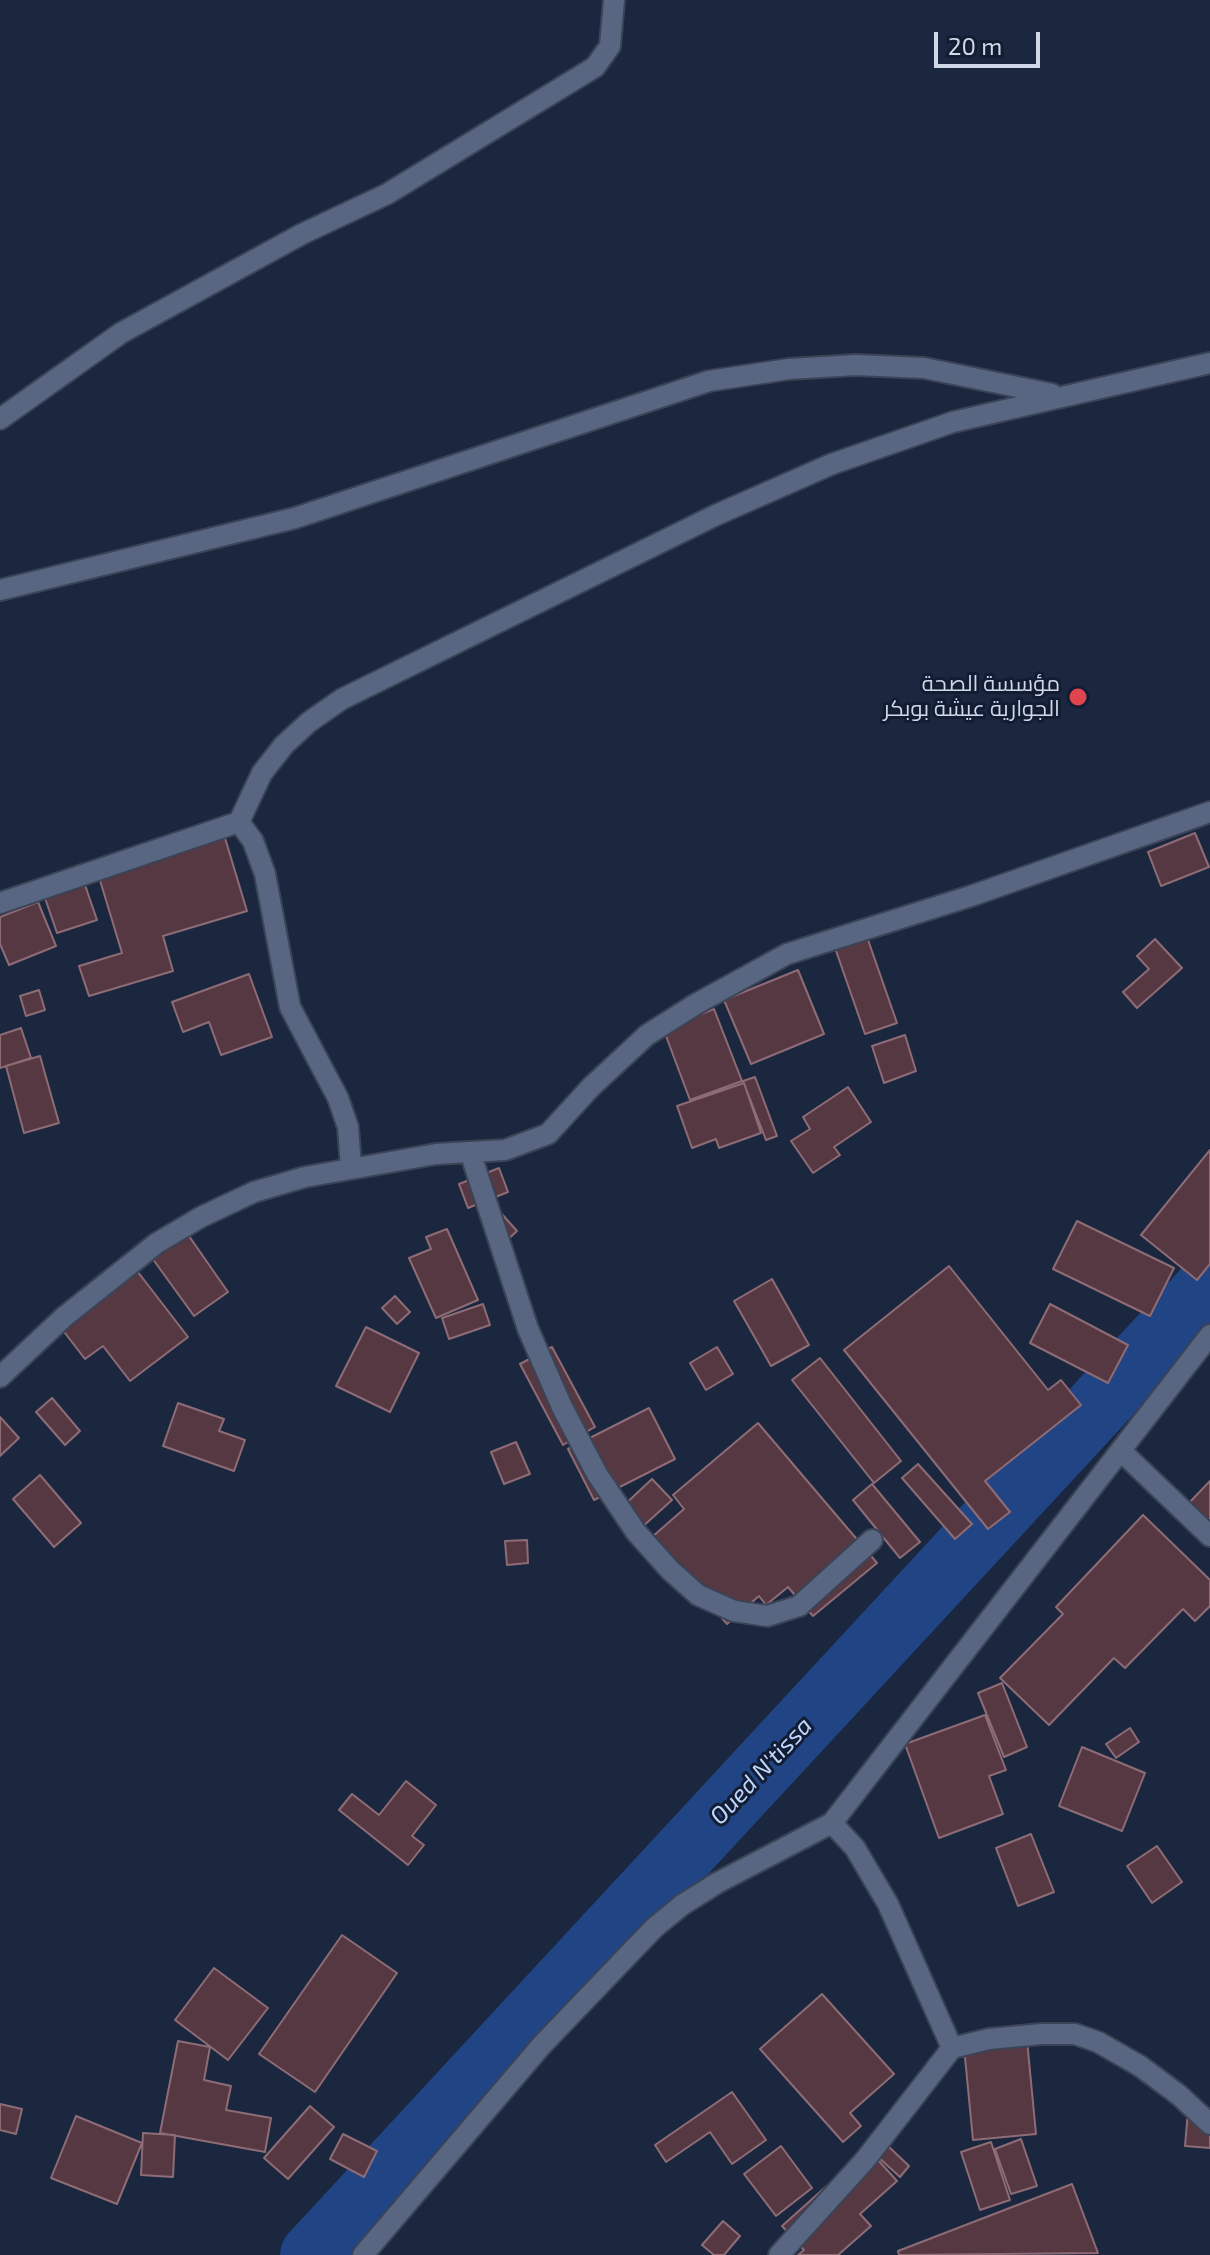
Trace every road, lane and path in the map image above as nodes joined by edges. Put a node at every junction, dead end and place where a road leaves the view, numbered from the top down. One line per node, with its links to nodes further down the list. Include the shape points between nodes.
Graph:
1 (614, 0): 4 (street, via 610,46 595,67 387,194 121,333)
2 (1210, 363): 3 (street)
3 (1060, 395): 5 (street, via 924,368 856,365 709,381 295,518); 7 (street, via 953,422 832,464 373,682 284,745 262,773)
4 (0, 419)
5 (0, 590)
6 (1210, 812): 9 (street, via 787,954 647,1035 548,1134 505,1150)
7 (239, 822): 8 (street); 10 (street, via 253,841 265,874 290,1007 348,1127)
8 (0, 903)
9 (470, 1152): 10 (street); 15 (street, via 528,1329 562,1407 605,1486 670,1570 698,1595 734,1611 767,1616 799,1606)
10 (351, 1167): 12 (street, via 254,1192 157,1243 64,1317)
11 (1210, 1335): 13 (street)
12 (0, 1377)
13 (1121, 1451): 14 (street); 16 (street)
14 (1210, 1536)
15 (872, 1540)
16 (832, 1823): 17 (street, via 855,1848 888,1904); 19 (street, via 717,1883 654,1928 541,2046)
17 (952, 2048): 18 (street, via 989,2039 1075,2034 1140,2066); 20 (street, via 865,2160)
18 (1210, 2124)
19 (363, 2255)
20 (779, 2255)

